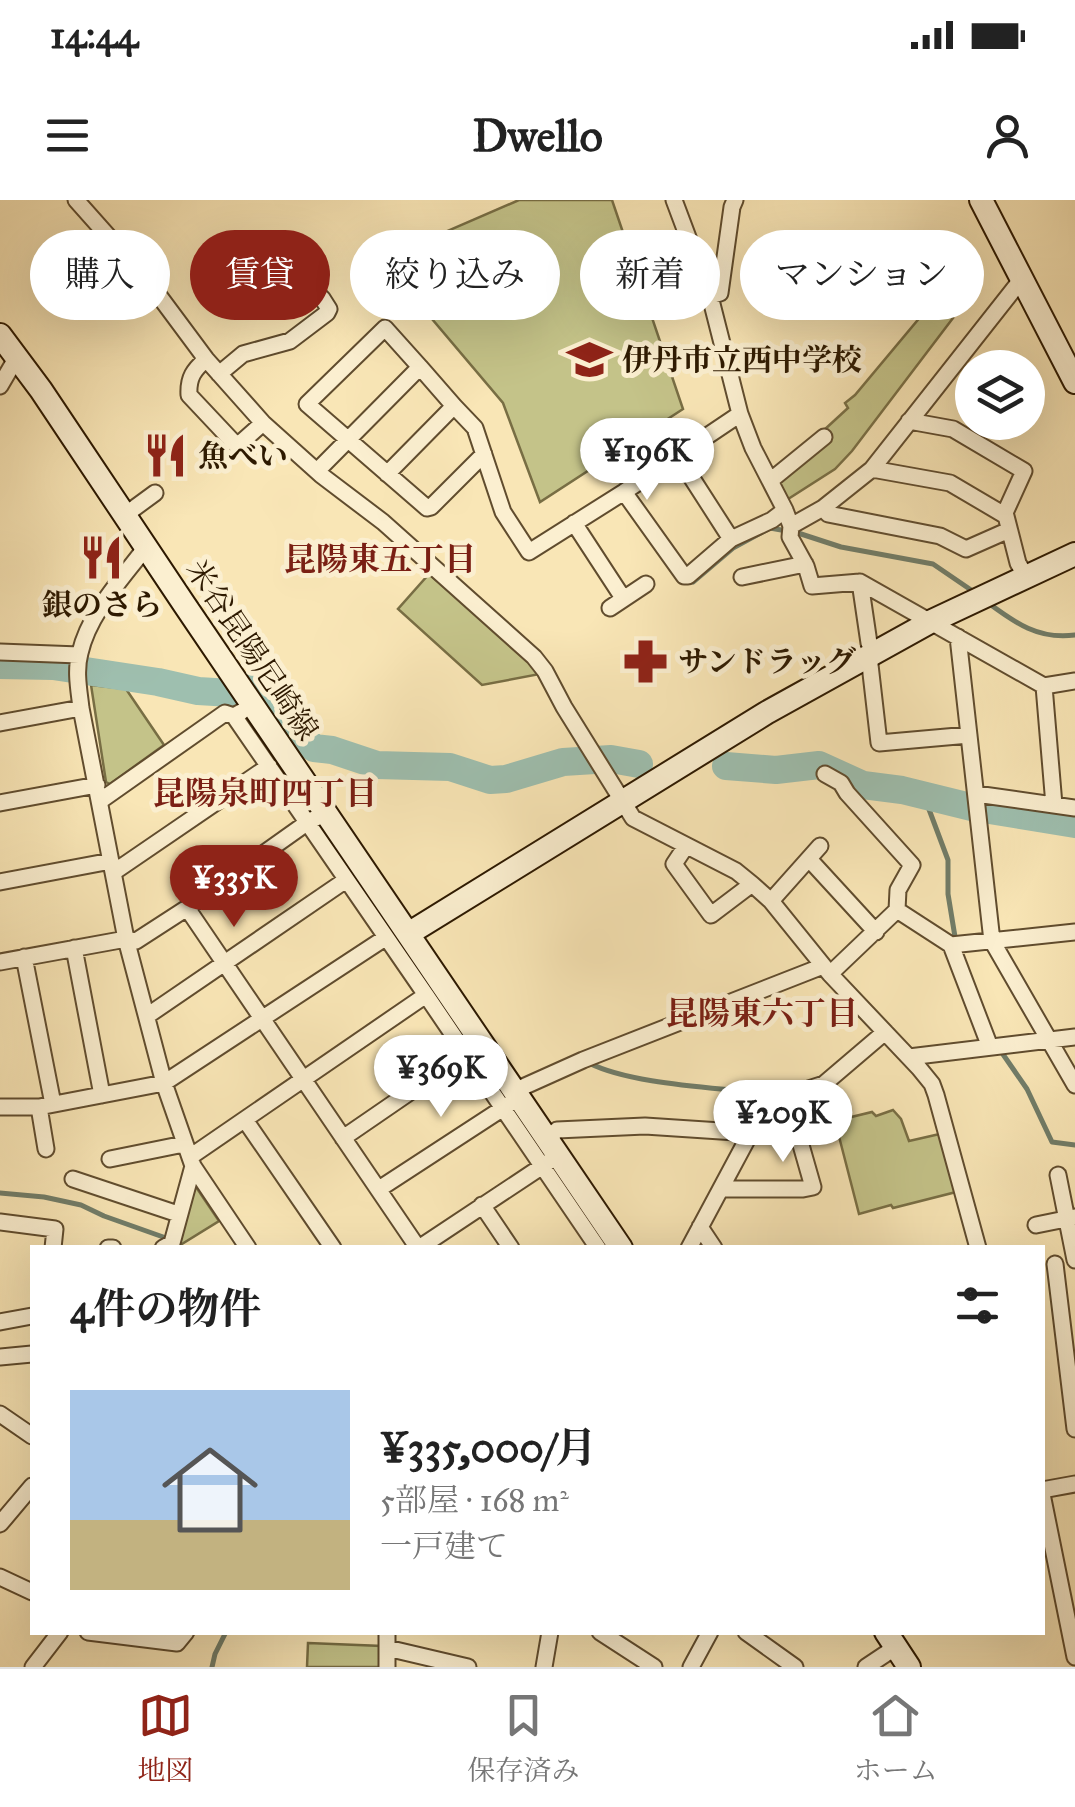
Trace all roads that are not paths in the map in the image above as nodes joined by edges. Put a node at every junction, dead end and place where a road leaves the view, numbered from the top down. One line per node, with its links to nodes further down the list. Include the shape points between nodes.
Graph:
1 (76, 200): 12 (street)
2 (674, 200): 5 (street)
3 (735, 200): 7 (street)
4 (981, 200): 6 (main road)
5 (685, 230)
6 (1021, 280): 15 (main road); 19 (street)
7 (720, 292)
8 (318, 320): 14 (street, via 290,341 243,354)
9 (716, 320): 18 (street)
10 (0, 335): 11 (main road, 米谷昆陽尼崎線)
11 (17, 357): 16 (street); 32 (main road, 米谷昆陽尼崎線)
12 (206, 359): 14 (street); 20 (street, via 192,370 188,394 238,446)
13 (420, 368): 17 (street); 22 (street); 22 (street, via 384,328 307,404)
14 (219, 374): 20 (street)
15 (1075, 382)
16 (0, 386)
17 (454, 406): 23 (street, via 475,428); 27 (street)
18 (740, 414): 24 (street); 28 (street)
19 (909, 421): 25 (street); 34 (street, via 953,429 1024,471)
20 (264, 423): 26 (street)
21 (824, 437): 28 (street)
22 (346, 440): 26 (street); 27 (street)
23 (484, 454): 27 (street, via 431,508); 35 (street, via 504,512 528,552)
24 (677, 455): 29 (street); 36 (street)
25 (872, 469): 31 (street); 34 (street, via 950,483)
26 (317, 472): 58 (street, via 534,657)
27 (387, 474)
28 (770, 480): 33 (street)
29 (624, 492): 35 (street); 36 (street, via 684,576)
30 (155, 493): 32 (street)
31 (824, 508): 33 (street); 34 (street, via 940,536 966,550)
32 (124, 515): 37 (main road, 米谷昆陽尼崎線)
33 (788, 518): 36 (street); 39 (street)
34 (1006, 522): 41 (street)
35 (574, 523): 43 (street, via 616,603)
36 (731, 539)
37 (146, 547): 48 (street, via 86,632); 51 (main road, 米谷昆陽尼崎線)
38 (1075, 554): 41 (main road)
39 (805, 564): 40 (street); 42 (street, via 812,586)
40 (742, 577)
41 (1026, 577): 44 (main road)
42 (860, 582): 44 (street); 47 (street)
43 (646, 584)
44 (932, 621): 45 (street); 47 (main road)
45 (958, 637): 50 (street); 54 (street)
46 (0, 652): 48 (street)
47 (871, 655): 54 (street, via 879,743); 58 (main road)
48 (78, 665): 52 (street)
49 (1075, 681): 50 (street)
50 (1044, 686): 61 (street)
51 (244, 701): 55 (street); 57 (street); 63 (main road, 米谷昆陽尼崎線)
52 (82, 708): 53 (street); 57 (street)
53 (0, 723)
54 (969, 735): 60 (street)
55 (269, 766): 63 (street); 65 (street)
56 (825, 774): 71 (street, via 841,783 912,865 898,890)
57 (99, 793): 59 (street); 65 (street)
58 (623, 801): 64 (street, via 641,824); 74 (main road)
59 (0, 803)
60 (977, 803): 61 (street); 76 (street)
61 (1054, 805): 62 (street)
62 (1075, 808)
63 (317, 818): 66 (street); 70 (street); 74 (main road, 米谷昆陽尼崎線)
64 (686, 846): 68 (street); 68 (street, via 674,864 712,915)
65 (112, 867): 67 (street); 75 (street)
66 (346, 880): 74 (street); 81 (street)
67 (0, 882)
68 (752, 884): 69 (street)
69 (771, 901): 72 (street, via 815,852); 82 (street)
70 (187, 908): 75 (street, via 136,941); 81 (street)
71 (897, 910): 72 (street); 77 (street)
72 (876, 932): 82 (street)
73 (1075, 932): 76 (street)
74 (396, 936): 83 (street); 85 (street); 90 (main road, 米谷昆陽尼崎線)
75 (126, 939): 78 (street); 84 (street)
76 (992, 941): 77 (street); 88 (street)
77 (951, 945): 89 (street)
78 (74, 948): 79 (street); 95 (street)
79 (24, 957): 80 (street); 98 (street)
80 (0, 962)
81 (224, 964): 84 (street); 85 (street)
82 (826, 970): 86 (street); 97 (street, via 583,1060)
83 (426, 996): 90 (street); 92 (street)
84 (147, 1016): 93 (street)
85 (261, 1020): 92 (street); 93 (street)
86 (885, 1032): 91 (street); 96 (street, via 824,1084)
87 (1075, 1037): 88 (street)
88 (1048, 1039): 89 (street); 94 (street)
89 (990, 1047): 91 (street)
90 (474, 1048): 97 (main road, 米谷昆陽尼崎線); 102 (street)
91 (910, 1058): 128 (street, via 936,1096)
92 (302, 1080): 100 (street); 102 (street)
93 (164, 1084): 95 (street); 105 (street)
94 (1075, 1085)
95 (102, 1095): 98 (street)
96 (787, 1096): 101 (street, via 758,1093); 110 (street, via 813,1187)
97 (512, 1099): 104 (main road, 米谷昆陽尼崎線); 109 (street)
98 (46, 1106): 99 (street); 103 (street)
99 (0, 1108)
100 (245, 1120): 105 (street); 120 (street)
101 (751, 1133): 104 (street, via 622,1126 557,1130); 110 (street)
102 (343, 1138): 109 (street)
103 (46, 1148)
104 (549, 1154): 111 (street); 124 (street); 125 (main road, 米谷昆陽尼崎線)
105 (189, 1156): 106 (street); 112 (street); 119 (street)
106 (110, 1160)
107 (1058, 1174): 113 (street)
108 (73, 1179): 112 (street)
109 (379, 1189): 121 (street)
110 (721, 1189): 116 (street)
111 (482, 1206): 122 (street); 123 (street)
112 (178, 1214): 118 (street)
113 (1071, 1218): 115 (street); 129 (street)
114 (0, 1222): 117 (street, via 55,1229)
115 (1036, 1225)
116 (700, 1227): 126 (street); 127 (street)
117 (53, 1245)
118 (168, 1245)
119 (246, 1245)
120 (331, 1245)
121 (417, 1245)
122 (424, 1245)
123 (509, 1245)
124 (596, 1245)
125 (619, 1245)
126 (691, 1245)
127 (712, 1245)
128 (977, 1245)
129 (1075, 1261): 130 (street)
130 (1049, 1264): 136 (street)
131 (30, 1316): 132 (street)
132 (0, 1322)
133 (30, 1354): 134 (street)
134 (0, 1357)
135 (0, 1414): 137 (street)
136 (1075, 1430)
137 (30, 1435)
138 (1075, 1484): 140 (street)
139 (30, 1488): 142 (street)
140 (1045, 1491)
141 (1045, 1506): 144 (street)
142 (0, 1524)
143 (0, 1577): 146 (street)
144 (1062, 1582): 145 (street); 147 (street)
145 (1045, 1586)
146 (30, 1591)
147 (1071, 1618): 157 (street)
148 (58, 1635): 158 (street)
149 (113, 1635): 150 (street, via 178,1643)
150 (184, 1635)
151 (547, 1635): 162 (street)
152 (604, 1635): 159 (street)
153 (708, 1635): 163 (street)
154 (750, 1635): 164 (street)
155 (387, 1640): 160 (street); 161 (street)
156 (891, 1640): 165 (street); 166 (main road)
157 (1075, 1656)
158 (38, 1664)
159 (651, 1666)
160 (386, 1667)
161 (468, 1667)
162 (544, 1667)
163 (691, 1667)
164 (796, 1667)
165 (866, 1667)
166 (910, 1667)

